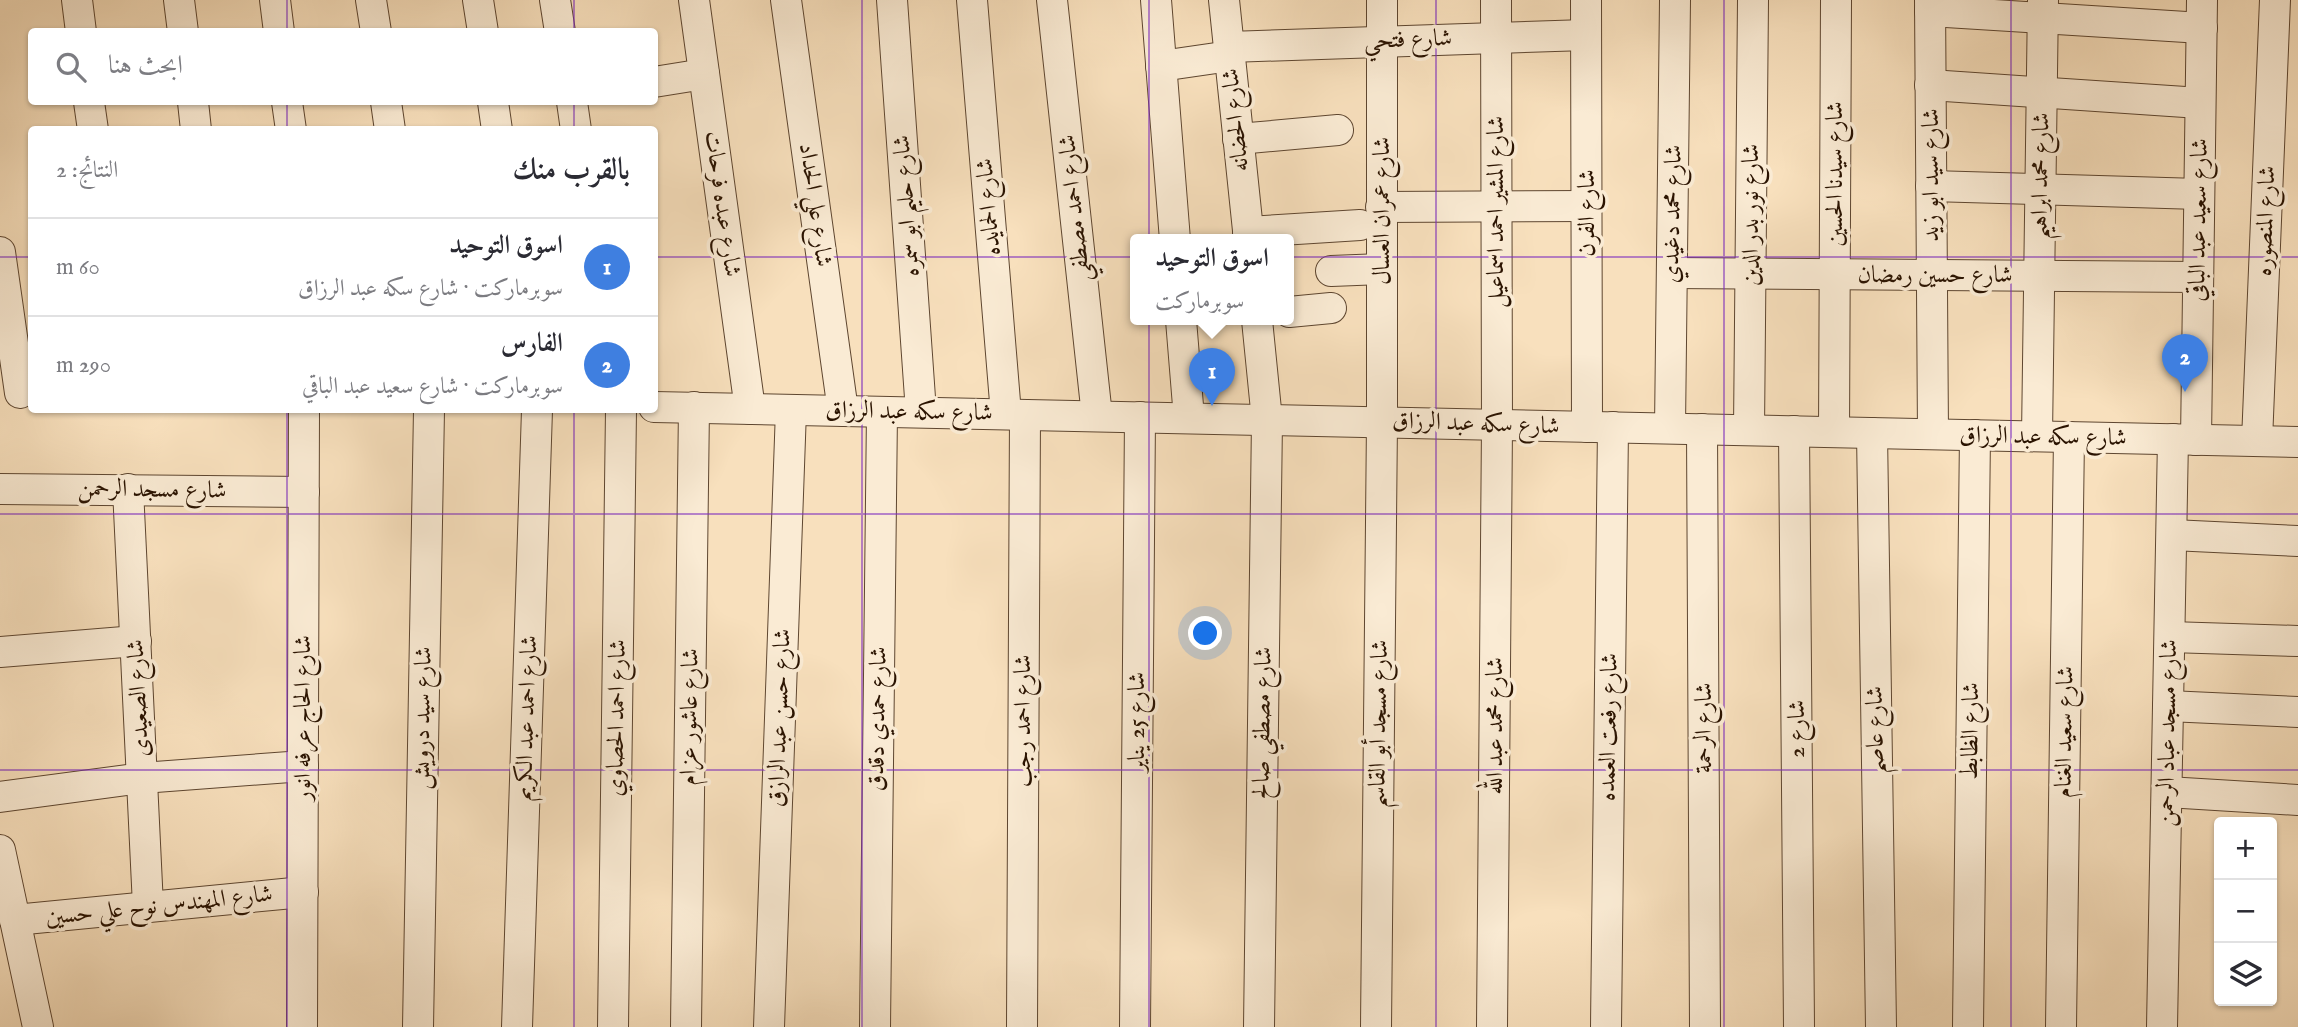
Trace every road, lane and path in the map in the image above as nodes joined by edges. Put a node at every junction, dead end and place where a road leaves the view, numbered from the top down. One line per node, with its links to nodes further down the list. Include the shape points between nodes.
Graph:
1 (77, 0): 24 (street)
2 (179, 0): 25 (street)
3 (275, 0): 26 (street)
4 (372, 0): 27 (street)
5 (478, 0): 28 (street)
6 (555, 0): 29 (street)
7 (694, 0): 35 (street, شارع عبده فرحات)
8 (786, 0): 81 (street, شارع علي الحداد)
9 (892, 0): 83 (street, شارع حليم ابو سمره)
10 (972, 0): 88 (street, شارع الحمايده)
11 (1052, 0): 89 (street, شارع احمد مصطفي)
12 (1156, 0): 34 (street)
13 (1224, 0): 33 (street, شارع الحضانه)
14 (1382, 0): 32 (street, شارع عمران العسال)
15 (1496, 0): 31 (street, شارع المشير احمد اسماعيل)
16 (1586, 0): 30 (street, شارع الفرن)
17 (1675, 0): 66 (street, شارع محمد دغيدي)
18 (1753, 0): 67 (street, شارع نور بدر الدين)
19 (1836, 0): 68 (street, شارع سيدنا الحسين)
20 (2275, 0): 107 (street, شارع المنصوره)
21 (1930, 5): 22 (street); 37 (street, شارع سيد ابو زيد)
22 (2043, 9): 23 (street); 38 (street, شارع محمد ابراهيم)
23 (2202, 14): 39 (street, شارع سعيد عبد الباقي)
24 (80, 28)
25 (182, 28)
26 (278, 28)
27 (376, 28)
28 (482, 28)
29 (559, 28)
30 (1586, 35): 31 (street, شارع فتحي); 57 (street, شارع الفرن)
31 (1496, 38): 32 (street, شارع فتحي); 58 (street, شارع المشير احمد اسماعيل)
32 (1382, 41): 33 (street, شارع فتحي); 59 (street, شارع عمران العسال)
33 (1229, 51): 34 (street, شارع فتحي); 53 (street, شارع الحضانه)
34 (1161, 66): 60 (street)
35 (704, 74): 36 (street); 79 (street, شارع عبده فرحات)
36 (658, 81)
37 (1930, 85): 38 (street); 54 (street, شارع سيد ابو زيد)
38 (2042, 92): 39 (street); 55 (street, شارع محمد ابراهيم)
39 (2200, 103): 56 (street, شارع سعيد عبد الباقي)
40 (89, 105): 46 (street)
41 (192, 105): 47 (street)
42 (287, 105): 48 (street)
43 (386, 105): 49 (street)
44 (494, 105): 50 (street)
45 (572, 105): 51 (street)
46 (92, 126)
47 (195, 126)
48 (290, 126)
49 (389, 126)
50 (497, 126)
51 (575, 126)
52 (1338, 130): 53 (street)
53 (1238, 139): 61 (street, شارع الحضانه)
54 (1931, 186): 55 (street); 69 (street, شارع سيد ابو زيد)
55 (2040, 191): 56 (street); 70 (street, شارع محمد ابراهيم)
56 (2199, 194): 71 (street, شارع سعيد عبد الباقي)
57 (1587, 206): 58 (street); 95 (street, شارع الفرن)
58 (1496, 207): 59 (street); 94 (street, شارع المشير احمد اسماعيل)
59 (1370, 216): 62 (street); 64 (street, شارع عمران العسال)
60 (1175, 234)
61 (1248, 234)
62 (1260, 234)
63 (0, 252): 76 (street)
64 (1382, 269): 65 (street); 93 (street, شارع عمران العسال)
65 (1331, 271)
66 (1672, 273): 67 (street, شارع حسين رمضان); 96 (street, شارع محمد دغيدي)
67 (1751, 274): 68 (street, شارع حسين رمضان); 98 (street, شارع نور بدر الدين)
68 (1835, 274): 69 (street, شارع حسين رمضان); 100 (street, شارع سيدنا الحسين)
69 (1932, 275): 70 (street, شارع حسين رمضان); 102 (street, شارع سيد ابو زيد)
70 (2039, 276): 71 (street, شارع حسين رمضان); 104 (street, شارع محمد ابراهيم)
71 (2198, 277): 106 (street, شارع سعيد عبد الباقي)
72 (1332, 308): 73 (street)
73 (1294, 312)
74 (1181, 325): 91 (street)
75 (1258, 325): 92 (street)
76 (17, 393)
77 (658, 407): 78 (street, شارع سكه عبد الرزاق)
78 (694, 407): 79 (street, شارع سكه عبد الرزاق); 134 (street, شارع عاشور عزام)
79 (750, 409): 80 (street, شارع سكه عبد الرزاق)
80 (790, 410): 81 (street, شارع سكه عبد الرزاق); 135 (street, شارع حسن عبد الرازق)
81 (843, 411): 82 (street, شارع سكه عبد الرزاق)
82 (882, 412): 83 (street, شارع سكه عبد الرزاق); 136 (street, شارع حمدي دقدق)
83 (921, 412): 88 (street, شارع سكه عبد الرزاق)
84 (304, 413): 111 (street, شارع الحاج عرفه انور)
85 (429, 413): 131 (street, شارع سيد درويش)
86 (537, 413): 132 (street, شارع احمد عبد الكريم)
87 (621, 413): 133 (street, شارع احمد الحصاوي)
88 (1015, 414): 89 (street, شارع سكه عبد الرزاق); 137 (street, شارع احمد رجب)
89 (1097, 416): 90 (street, شارع سكه عبد الرزاق)
90 (1140, 417): 91 (street, شارع سكه عبد الرزاق); 138 (street, شارع 25 يناير)
91 (1189, 418): 92 (street, شارع سكه عبد الرزاق)
92 (1267, 419): 93 (street, شارع سكه عبد الرزاق); 139 (street, شارع مصطفي صالح)
93 (1381, 421): 94 (street, شارع سكه عبد الرزاق); 140 (street, شارع مسجد أبو القاسم)
94 (1497, 425): 95 (street, شارع سكه عبد الرزاق); 141 (street, شارع محمد عبد الله)
95 (1600, 427): 96 (street, شارع سكه عبد الرزاق); 142 (street, شارع رفعت العمده)
96 (1670, 428): 97 (street, شارع سكه عبد الرزاق)
97 (1702, 429): 98 (street, شارع سكه عبد الرزاق); 143 (street, شارع الرحمة)
98 (1749, 430): 99 (street, شارع سكه عبد الرزاق)
99 (1794, 431): 100 (street, شارع سكه عبد الرزاق); 144 (street, شارع 2)
100 (1834, 432): 101 (street, شارع سكه عبد الرزاق)
101 (1872, 433): 102 (street, شارع سكه عبد الرزاق); 145 (street, شارع عاصم)
102 (1933, 434): 103 (street, شارع سكه عبد الرزاق)
103 (1975, 435): 104 (street, شارع سكه عبد الرزاق); 146 (street, شارع الظابط)
104 (2037, 436): 105 (street, شارع سكه عبد الرزاق)
105 (2069, 437): 106 (street, شارع سكه عبد الرزاق); 147 (street, شارع سعيد الغنام)
106 (2184, 440): 107 (street, شارع سكه عبد الرزاق); 112 (street, شارع مسجد عباد الرحمن)
107 (2257, 441): 108 (street, شارع سكه عبد الرزاق)
108 (2298, 442)
109 (0, 489): 110 (street, شارع مسجد الرحمن)
110 (128, 489): 111 (street, شارع مسجد الرحمن); 115 (street, شارع الصعيدى)
111 (303, 492): 120 (street, شارع الحاج عرفه انور)
112 (2172, 535): 113 (street); 114 (street, شارع مسجد عباد الرحمن)
113 (2298, 541)
114 (2170, 636): 116 (street); 118 (street, شارع مسجد عباد الرحمن)
115 (136, 641): 117 (street); 121 (street, شارع الصعيدى)
116 (2298, 641)
117 (0, 652)
118 (2168, 706): 119 (street); 122 (street, شارع مسجد عباد الرحمن)
119 (2298, 712)
120 (303, 766): 121 (street); 126 (street, شارع الحاج عرفه انور)
121 (142, 778): 123 (street); 127 (street, شارع الصعيدى)
122 (2167, 792): 124 (street); 148 (street, شارع مسجد عباد الرحمن)
123 (0, 797)
124 (2298, 800)
125 (0, 850): 128 (street)
126 (303, 892): 127 (street, شارع المهندس نوح علي حسين); 130 (street, شارع الحاج عرفه انور)
127 (148, 906): 128 (street, شارع المهندس نوح علي حسين)
128 (16, 920): 129 (street)
129 (38, 1027)
130 (302, 1027)
131 (418, 1027)
132 (517, 1027)
133 (613, 1027)
134 (686, 1027)
135 (769, 1027)
136 (875, 1027)
137 (1022, 1027)
138 (1135, 1027)
139 (1259, 1027)
140 (1376, 1027)
141 (1492, 1027)
142 (1606, 1027)
143 (1705, 1027)
144 (1799, 1027)
145 (1881, 1027)
146 (1968, 1027)
147 (2061, 1027)
148 (2162, 1027)

